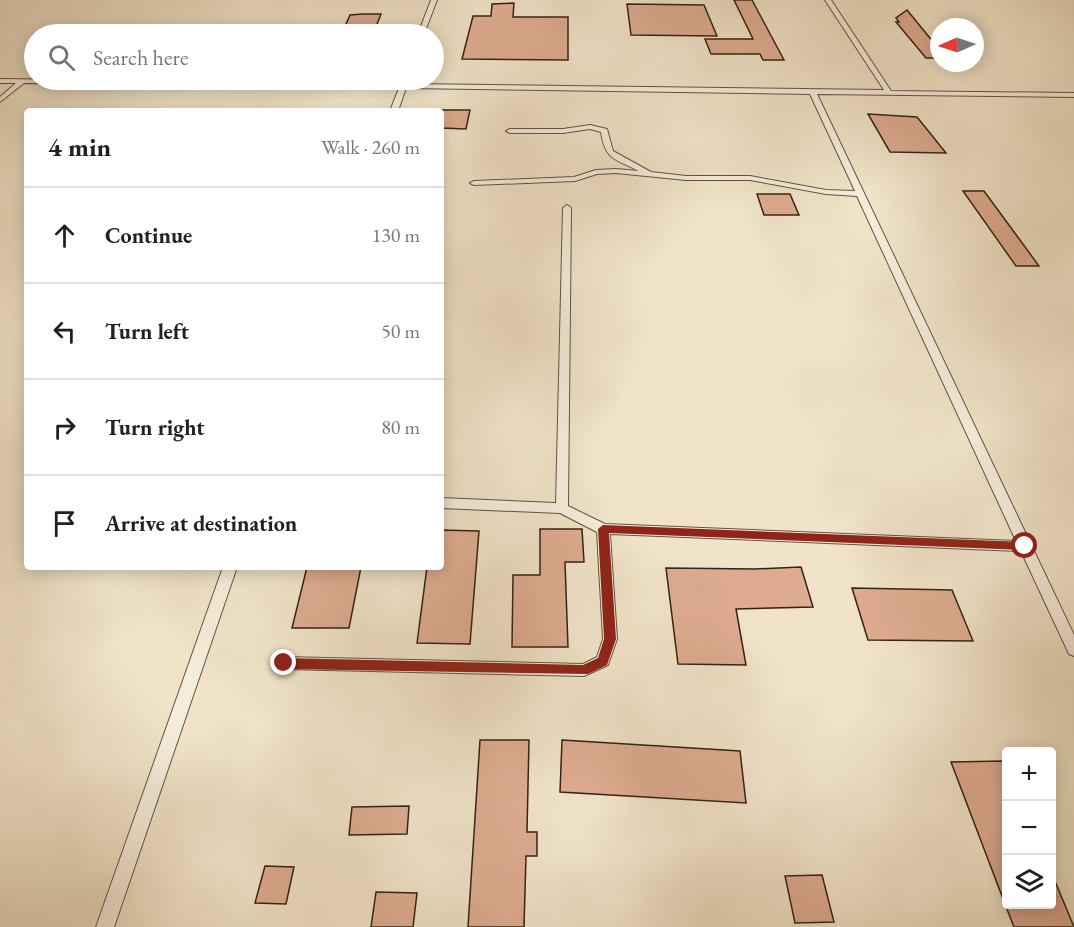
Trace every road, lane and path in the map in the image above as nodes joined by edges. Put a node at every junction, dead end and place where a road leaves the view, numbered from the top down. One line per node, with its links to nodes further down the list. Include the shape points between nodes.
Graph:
1 (434, 0): 3 (lane)
2 (828, 0): 9 (lane)
3 (425, 24)
4 (0, 81): 5 (lane)
5 (23, 81): 11 (lane)
6 (444, 89): 8 (lane)
7 (401, 90): 12 (lane)
8 (813, 93): 9 (lane); 16 (lane)
9 (889, 93): 10 (lane)
10 (1074, 95)
11 (0, 100)
12 (395, 108)
13 (510, 131): 14 (lane, via 596,127 604,131 610,153)
14 (650, 174): 15 (lane, via 596,172 575,179); 16 (lane, via 750,178 826,192)
15 (474, 183)
16 (861, 194): 21 (lane)
17 (567, 208): 19 (lane)
18 (444, 503): 19 (lane)
19 (562, 508): 20 (lane)
20 (603, 529): 21 (lane); 24 (lane, via 610,639 603,661 584,670)
21 (1025, 546): 23 (lane)
22 (229, 570): 25 (lane)
23 (1074, 650)
24 (284, 663)
25 (105, 927)

